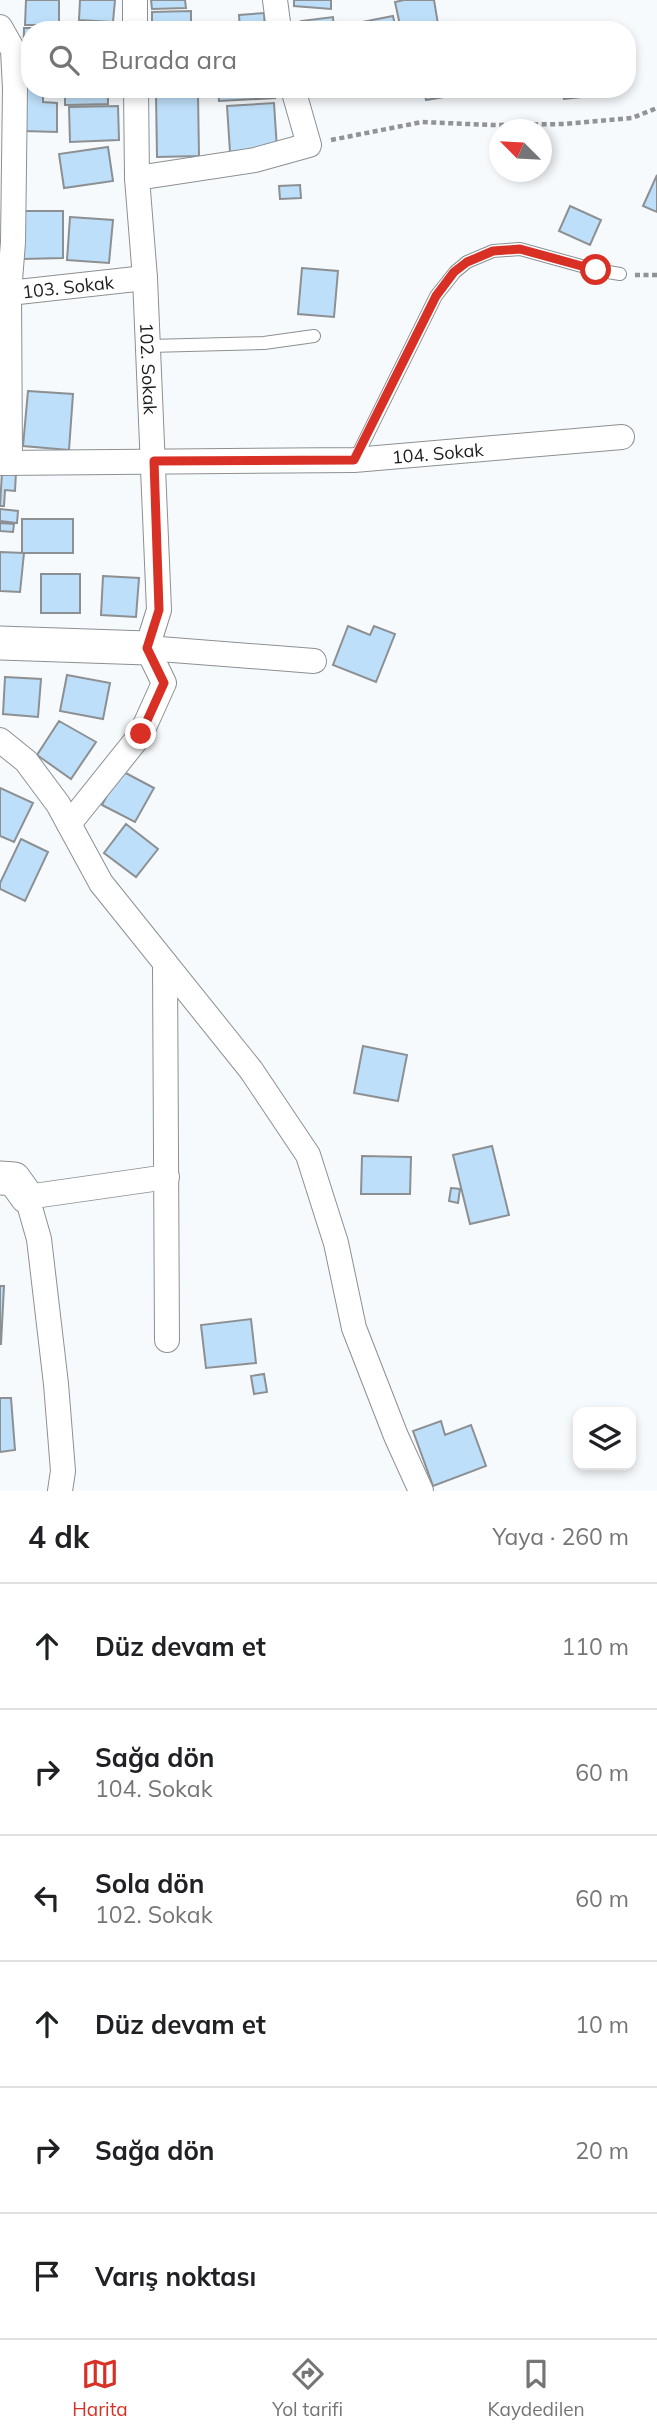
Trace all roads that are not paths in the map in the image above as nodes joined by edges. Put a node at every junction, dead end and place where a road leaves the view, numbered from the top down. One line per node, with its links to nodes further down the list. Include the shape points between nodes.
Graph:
1 (135, 0): 3 (street)
2 (275, 0): 4 (street)
3 (135, 21)
4 (278, 21)
5 (0, 27): 11 (street, 103. Sokak, via 13,50 15,89)
6 (136, 98): 8 (street, 102. Sokak)
7 (296, 98): 8 (street, via 309,145 255,160)
8 (137, 178): 10 (street, 102. Sokak)
9 (620, 274): 15 (lane, via 520,249 493,251 467,262 436,296)
10 (145, 278): 11 (street, 103. Sokak); 13 (street, 102. Sokak)
11 (9, 293): 17 (street)
12 (314, 336): 13 (lane, via 264,343)
13 (149, 346): 16 (street, 102. Sokak)
14 (622, 437): 15 (street, 104. Sokak)
15 (354, 460): 16 (street, 104. Sokak)
16 (154, 461): 17 (street, 104. Sokak); 19 (street, 102. Sokak, via 159,610)
17 (5, 463)
18 (0, 643): 19 (street)
19 (147, 648): 20 (street); 22 (street, via 164,683 155,704 141,734)
20 (314, 661)
21 (0, 740): 22 (street, via 26,761)
22 (69, 824): 23 (street, via 101,883)
23 (165, 963): 24 (street); 28 (street, via 251,1070 308,1155 336,1243 354,1328)
24 (166, 1177): 26 (street); 27 (street)
25 (0, 1178): 26 (street, via 14,1179)
26 (27, 1197): 29 (street, via 39,1239 56,1384 64,1471)
27 (167, 1340)
28 (413, 1489)
29 (60, 1491)

